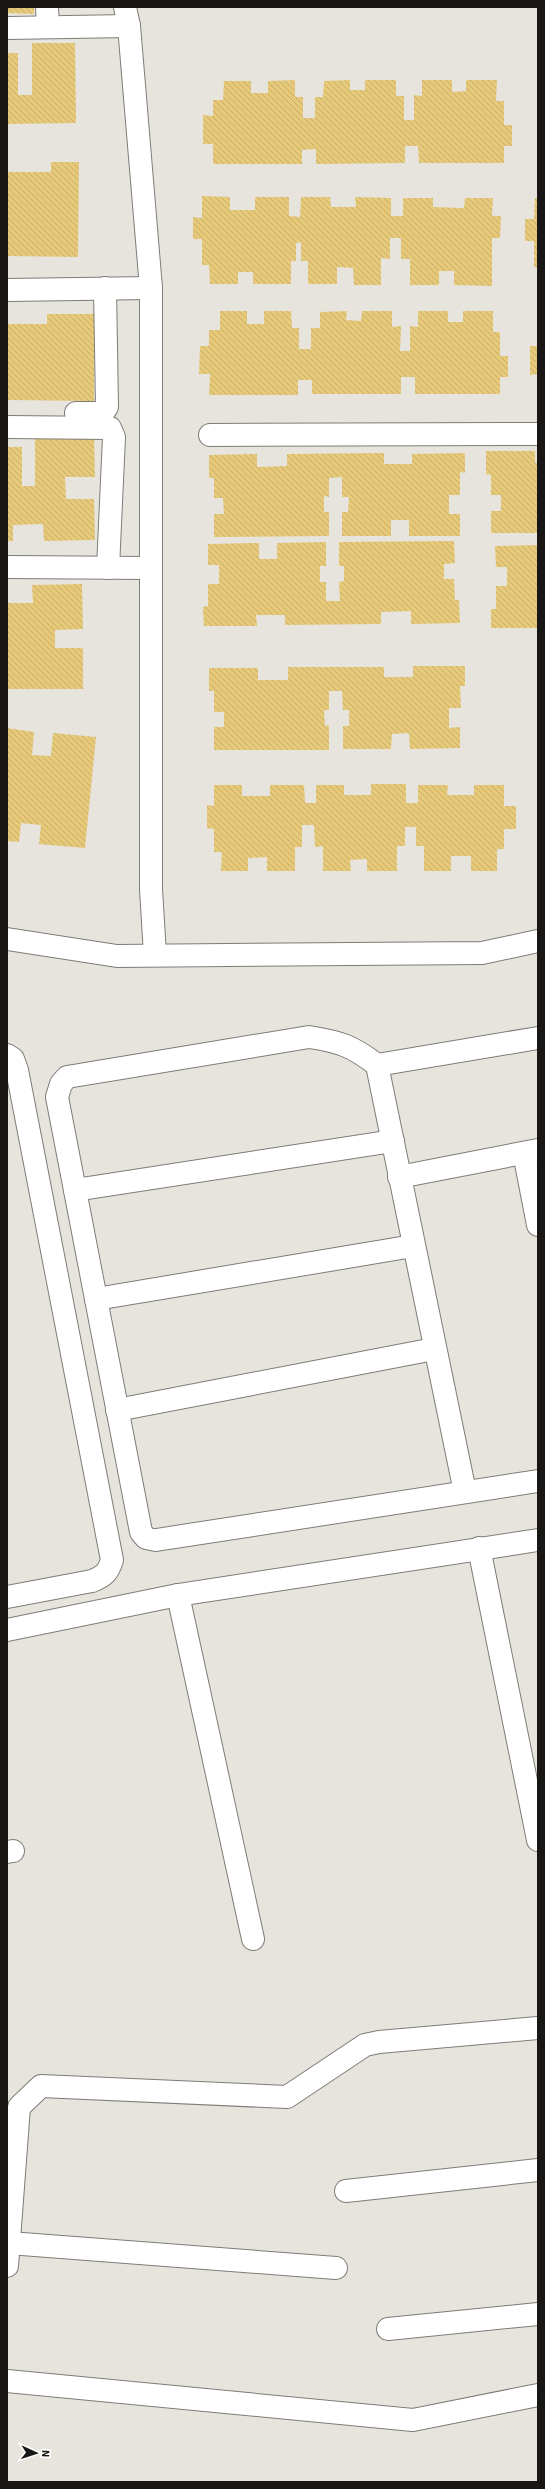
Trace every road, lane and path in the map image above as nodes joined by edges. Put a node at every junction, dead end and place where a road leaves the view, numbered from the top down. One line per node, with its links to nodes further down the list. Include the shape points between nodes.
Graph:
1 (127, 16): 2 (street); 5 (street)
2 (48, 17): 3 (street)
3 (7, 28)
4 (105, 288): 5 (street); 6 (street); 7 (street, via 107,402 103,413)
5 (151, 288): 13 (street)
6 (7, 290)
7 (7, 413)
8 (7, 427): 12 (street, via 110,428 114,437)
9 (538, 434): 10 (street)
10 (210, 435)
11 (7, 567): 12 (street)
12 (108, 568): 13 (street)
13 (150, 568): 16 (street, via 151,889)
14 (7, 939): 16 (street, via 117,956)
15 (538, 941): 16 (street, via 482,953)
16 (155, 955)
17 (538, 1038): 19 (street)
18 (7, 1055): 34 (street, via 13,1059 17,1070 112,1560 104,1576 92,1581)
19 (377, 1065): 20 (street); 23 (street, via 356,1048 334,1040 309,1037 67,1077 61,1084 57,1097)
20 (393, 1141): 22 (street); 23 (street)
21 (531, 1151): 22 (street); 24 (street)
22 (400, 1177): 25 (street)
23 (75, 1190): 26 (street)
24 (538, 1225)
25 (413, 1246): 26 (street); 27 (street)
26 (96, 1299): 28 (street)
27 (434, 1349): 28 (street); 30 (street)
28 (117, 1410): 30 (street, via 141,1532 146,1538 156,1540)
29 (538, 1481): 30 (street)
30 (465, 1492)
31 (538, 1540): 32 (street)
32 (479, 1548): 33 (street); 36 (street)
33 (178, 1595): 35 (street); 37 (street)
34 (7, 1597)
35 (7, 1630)
36 (538, 1840)
37 (253, 1939)
38 (538, 2028): 41 (street, via 365,2045 287,2097 41,2086 19,2107)
39 (538, 2170): 40 (street)
40 (346, 2191)
41 (8, 2231): 42 (street); 43 (street)
42 (7, 2266)
43 (336, 2268)
44 (538, 2314): 45 (street)
45 (388, 2330)
46 (7, 2381): 47 (street, via 414,2420)
47 (538, 2395)

